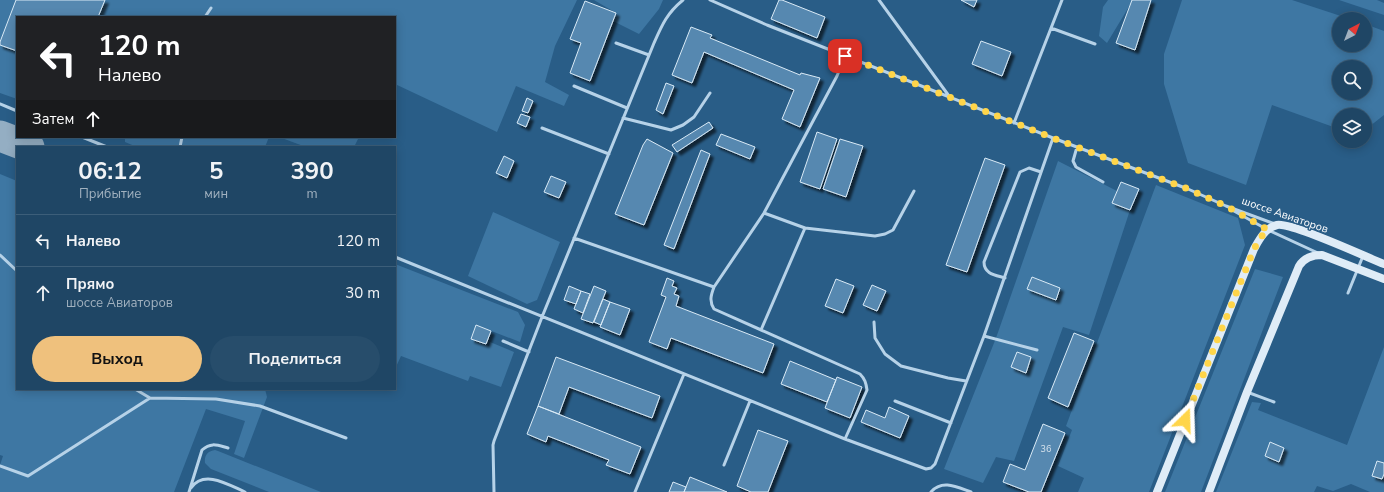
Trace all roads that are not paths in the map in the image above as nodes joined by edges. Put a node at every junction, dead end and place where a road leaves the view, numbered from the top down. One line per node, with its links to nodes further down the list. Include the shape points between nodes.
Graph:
1 (683, 0): 10 (lane, via 673,8 663,23)
2 (710, 0): 11 (lane, шоссе Авиаторов, via 767,26)
3 (879, 0): 14 (lane)
4 (1062, 0): 7 (lane)
5 (211, 8): 6 (lane)
6 (206, 16)
7 (1051, 28): 9 (lane); 19 (lane)
8 (616, 43): 10 (lane)
9 (1095, 44)
10 (649, 55): 16 (lane)
11 (845, 56): 14 (lane, шоссе Авиаторов); 30 (lane, via 837,76)
12 (574, 86): 16 (lane)
13 (710, 93): 18 (lane, via 694,118 671,130)
14 (949, 96): 19 (lane, шоссе Авиаторов)
15 (0, 104): 17 (lane)
16 (627, 108): 18 (lane)
17 (16, 111)
18 (623, 118): 25 (lane)
19 (1014, 123): 22 (lane, шоссе Авиаторов)
20 (542, 128): 25 (lane)
21 (84, 138): 23 (lane)
22 (1053, 138): 24 (lane, шоссе Авиаторов); 26 (lane)
23 (104, 146)
24 (1077, 147): 27 (lane, via 1073,161 1076,167); 29 (lane, шоссе Авиаторов)
25 (609, 154): 34 (lane)
26 (1041, 172): 42 (lane); 42 (lane, via 1029,168 1020,172 984,262 987,272)
27 (1103, 182)
28 (914, 191): 32 (lane, via 893,230 885,234 875,236)
29 (1226, 206): 31 (lane, шоссе Авиаторов); 33 (lane)
30 (764, 213): 32 (lane); 44 (lane)
31 (1277, 225): 33 (street); 37 (street, шоссе Авиаторов, via 1293,227)
32 (805, 228): 48 (lane)
33 (1268, 230): 36 (lane); 73 (street, via 1254,249)
34 (574, 238): 44 (lane); 46 (lane)
35 (0, 255): 41 (lane)
36 (1322, 255): 40 (street); 56 (street, via 1302,260)
37 (1363, 256): 39 (street, шоссе Авиаторов); 40 (lane)
38 (396, 257): 46 (lane)
39 (1384, 264)
40 (1358, 269): 43 (street); 45 (lane)
41 (16, 270)
42 (1005, 278): 49 (lane)
43 (1384, 279)
44 (714, 287): 48 (lane, via 710,298 714,308)
45 (1348, 293)
46 (542, 317): 52 (lane); 53 (lane)
47 (874, 322): 54 (lane, via 875,338 885,354 901,366)
48 (760, 330): 63 (lane, via 864,378 867,390)
49 (984, 336): 51 (lane); 54 (lane)
50 (503, 341): 52 (lane)
51 (1037, 350)
52 (529, 352): 69 (lane, via 493,445)
53 (684, 374): 58 (lane); 70 (lane)
54 (966, 381): 61 (lane)
55 (137, 390): 57 (lane)
56 (1247, 392): 60 (lane); 74 (street)
57 (150, 398): 62 (lane, via 216,399 260,406); 66 (lane, via 28,476)
58 (750, 401): 63 (lane); 65 (lane)
59 (895, 401): 61 (lane)
60 (1274, 402)
61 (951, 422): 63 (lane, via 935,464 926,469)
62 (346, 438)
63 (845, 439)
64 (228, 448): 67 (lane, via 213,444 202,450)
65 (724, 465)
66 (0, 466)
67 (189, 492): 68 (lane, via 197,482 213,479)
68 (246, 492)
69 (494, 492)
70 (635, 492)
71 (931, 492): 72 (lane, via 943,485 952,485)
72 (971, 492)
73 (1157, 492)
74 (1209, 492)

